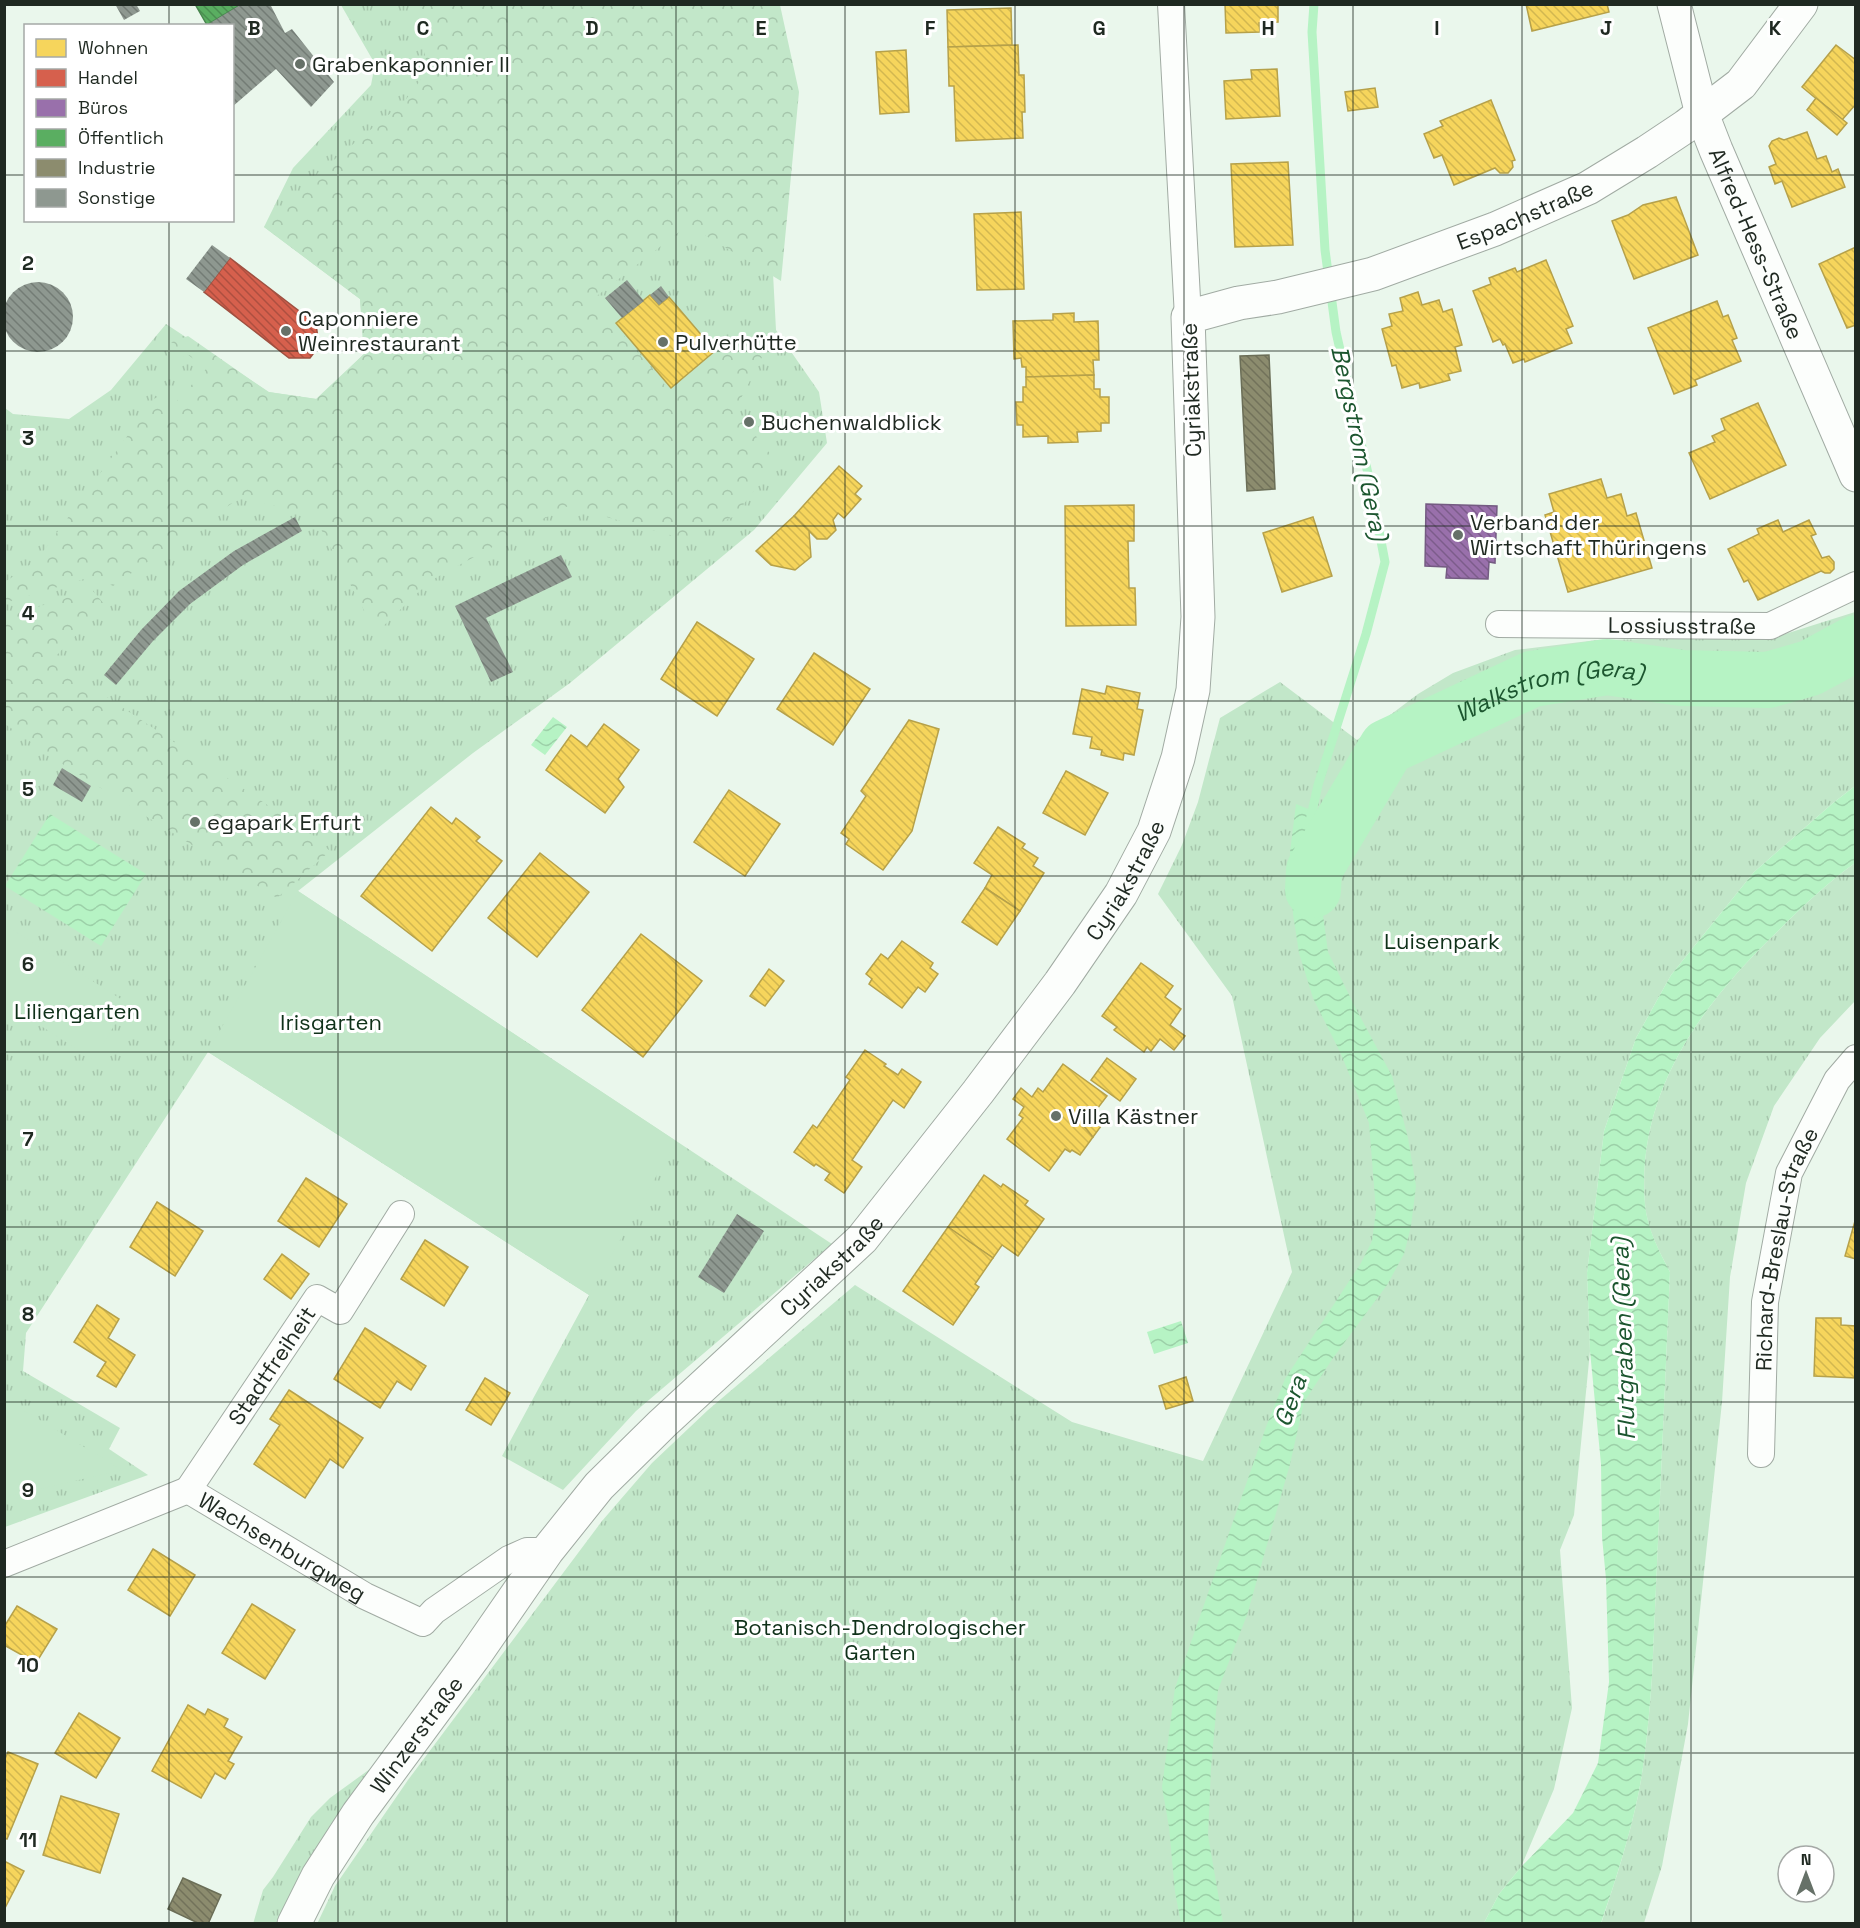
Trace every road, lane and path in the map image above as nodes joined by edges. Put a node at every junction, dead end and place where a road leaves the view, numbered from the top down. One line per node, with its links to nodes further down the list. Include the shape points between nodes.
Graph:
1 (1171, 4): 5 (street, Cyriakstraße)
2 (1674, 4): 4 (street, Alfred-Hess-Straße)
3 (1801, 4): 4 (street, Espachstraße, via 1741,84)
4 (1702, 114): 5 (street, Espachstraße, via 1588,188 1495,229 1373,274); 6 (street, Alfred-Hess-Straße)
5 (1188, 317): 13 (street, Cyriakstraße, via 1198,616 1193,690 1178,758 1154,831 1121,894 1060,983 862,1239 599,1486)
6 (1856, 475)
7 (1856, 585): 8 (street, Lossiusstraße, via 1770,626)
8 (1499, 624)
9 (1856, 1058): 11 (street, Richard-Breslau-Straße, via 1837,1080 1789,1173 1765,1302)
10 (401, 1214): 12 (street, Stadtfreiheit, via 340,1311 317,1298)
11 (1761, 1454)
12 (188, 1490): 13 (street, Wachsenburgweg, via 365,1596 423,1623 434,1611 509,1559 527,1551); 14 (street, Wachsenburgweg)
13 (547, 1551): 15 (street, Winzerstraße, via 358,1814 318,1876)
14 (4, 1564)
15 (294, 1923)

